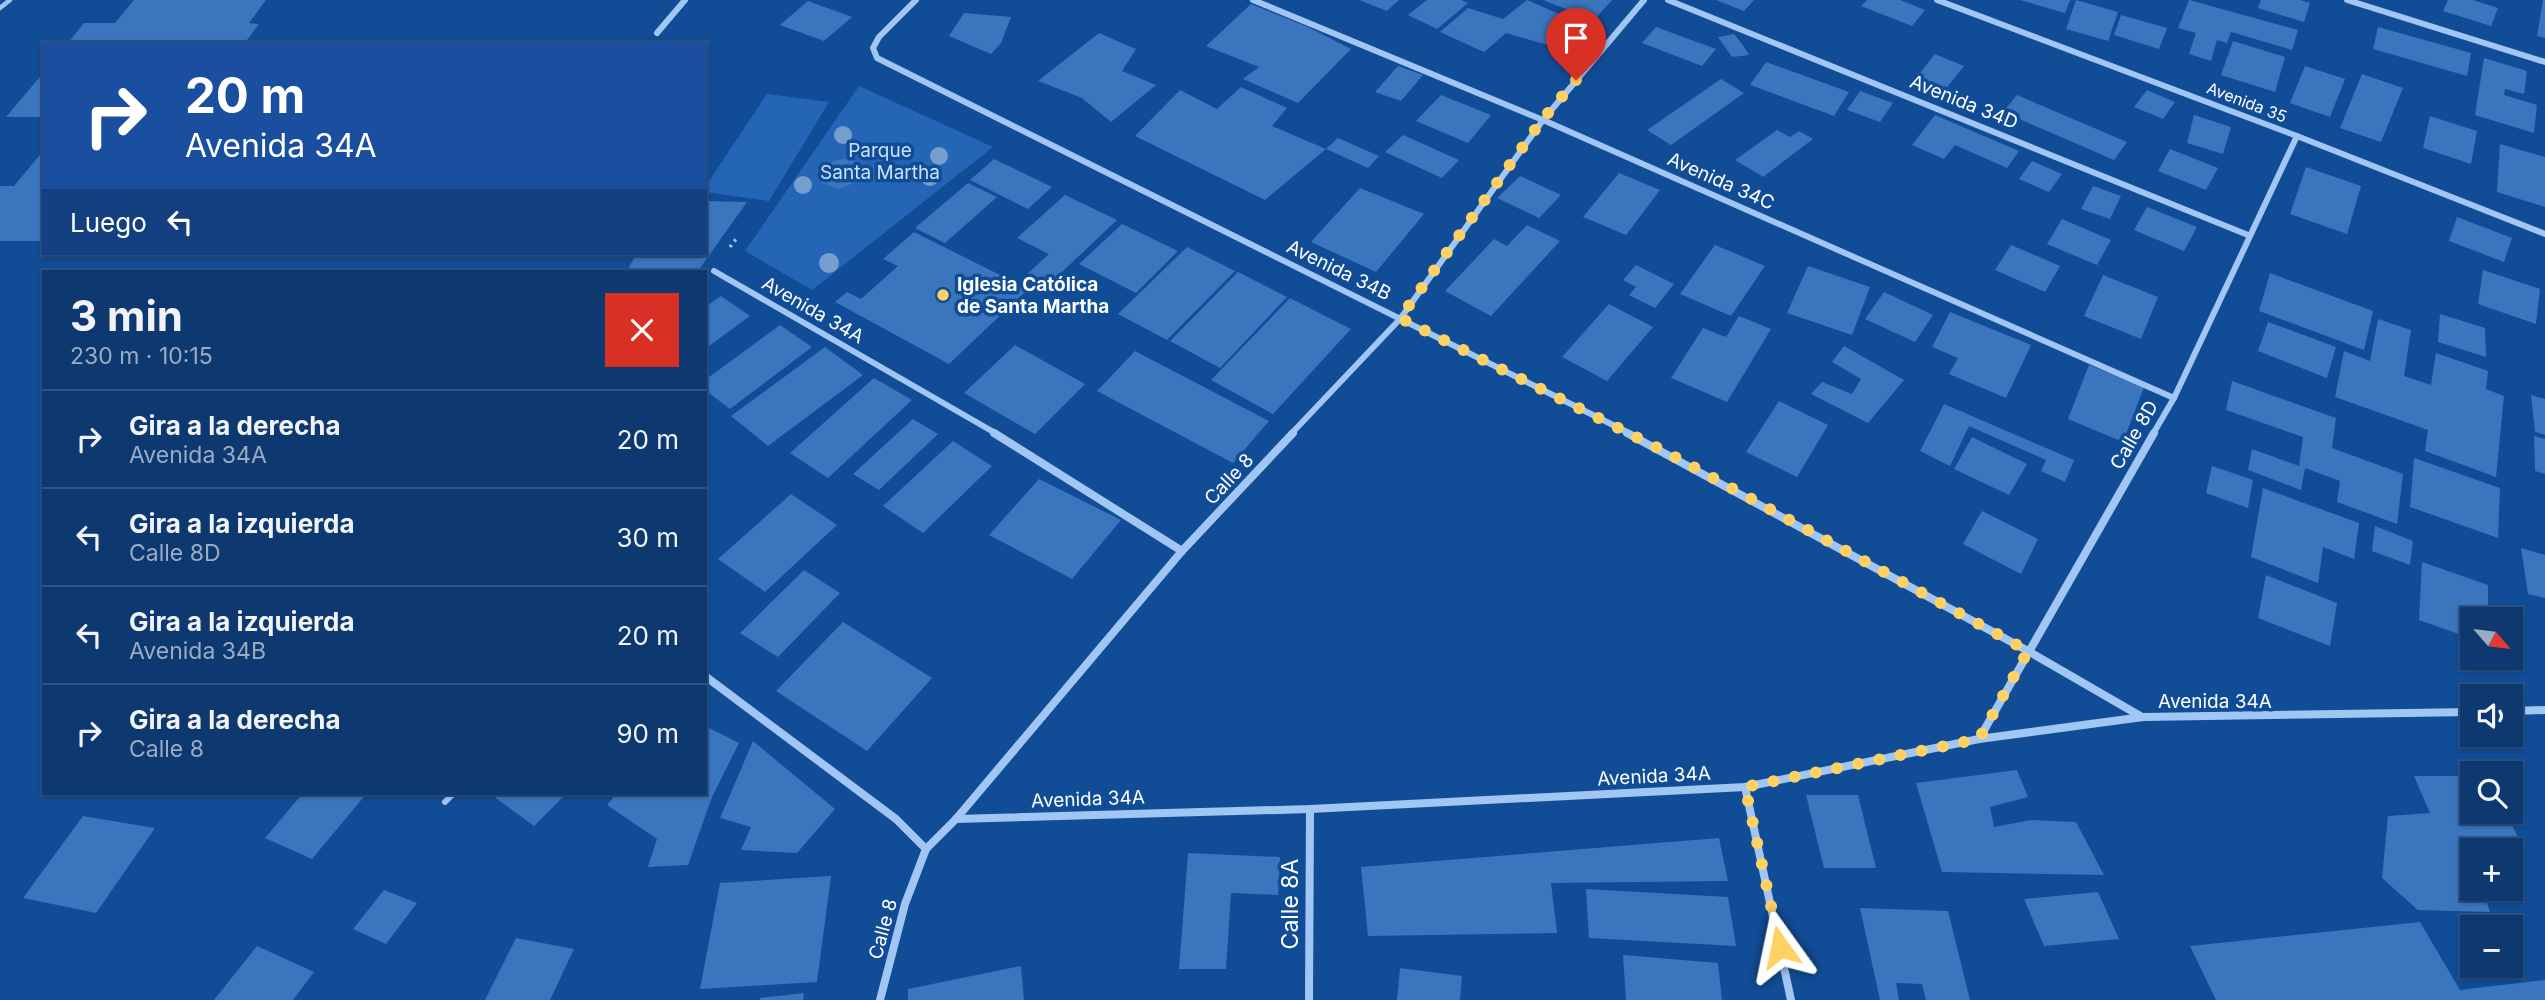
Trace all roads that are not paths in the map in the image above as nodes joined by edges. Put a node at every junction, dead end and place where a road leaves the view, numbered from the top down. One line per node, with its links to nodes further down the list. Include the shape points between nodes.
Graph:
1 (10, 0): 9 (lane)
2 (685, 0): 10 (street)
3 (916, 0): 17 (street, Avenida 34B, via 879,37 873,48 877,58)
4 (1253, 0): 12 (street, Avenida 34C)
5 (1644, 0): 12 (street, Calle 8)
6 (1668, 0): 15 (street, Avenida 34D)
7 (1937, 0): 13 (street, Avenida 35)
8 (2347, 0): 11 (street)
9 (0, 8)
10 (657, 33)
11 (2545, 62)
12 (1542, 120): 17 (street, Calle 8); 18 (street, Avenida 34C)
13 (2297, 136): 14 (street, Avenida 35); 15 (street, Calle 8D)
14 (2545, 234)
15 (2248, 235): 18 (street, Calle 8D)
16 (714, 271): 19 (street, Avenida 34A, via 972,419)
17 (1400, 318): 19 (street, Calle 8); 20 (street, Avenida 34B, via 1666,452)
18 (2174, 398): 20 (street, Calle 8D)
19 (1182, 551): 31 (street, Calle 8)
20 (2028, 651): 25 (street, Avenida 34B); 26 (street, Calle 8D)
21 (707, 677): 32 (street, via 897,818)
22 (2545, 710): 23 (street)
23 (2523, 711)
24 (2460, 712): 25 (street, Avenida 34A)
25 (2143, 717): 26 (street, Avenida 34A)
26 (1979, 739): 27 (street, Avenida 34A)
27 (1745, 787): 30 (street, Avenida 34A); 35 (street)
28 (452, 795): 29 (lane)
29 (445, 802)
30 (1310, 809): 31 (street, Avenida 34A); 34 (street, Calle 8A)
31 (956, 819): 32 (street, Calle 8)
32 (926, 849): 33 (street, Calle 8, via 905,904)
33 (880, 1000)
34 (1309, 1000)
35 (1791, 1000)

